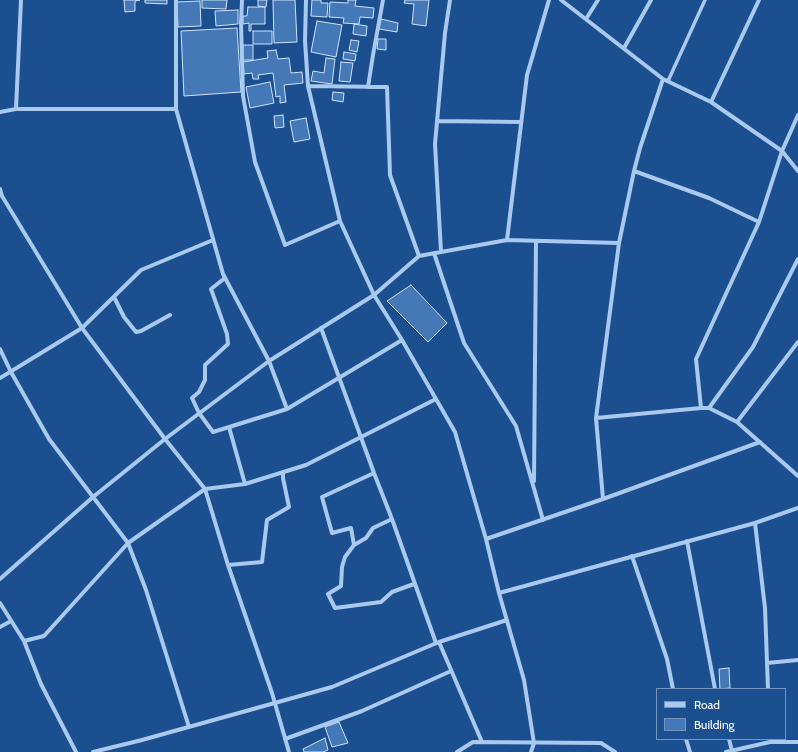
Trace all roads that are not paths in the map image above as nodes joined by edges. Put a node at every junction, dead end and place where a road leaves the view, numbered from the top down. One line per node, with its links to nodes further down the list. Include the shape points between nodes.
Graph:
1 (21, 0): 20 (street)
2 (176, 0): 21 (street)
3 (242, 0): 30 (street, via 243,96 255,162 285,245)
4 (306, 0): 17 (street)
5 (383, 0): 18 (street)
6 (450, 0): 24 (street)
7 (549, 0): 25 (street, via 527,75)
8 (561, 0): 13 (street)
9 (598, 0): 13 (street)
10 (651, 0): 14 (street)
11 (705, 0): 16 (street)
12 (759, 0): 19 (street)
13 (586, 19): 14 (street)
14 (624, 48): 15 (street)
15 (663, 79): 16 (street); 27 (street)
16 (668, 81): 19 (street)
17 (308, 86): 18 (street); 30 (street)
18 (368, 87): 38 (street, via 387,87 390,175)
19 (711, 102): 26 (street)
20 (16, 109): 21 (street); 22 (street)
21 (176, 109): 32 (street)
22 (0, 112)
23 (798, 115): 26 (street)
24 (437, 122): 25 (street); 36 (street, via 435,144)
25 (521, 122): 33 (street)
26 (782, 151): 28 (street); 31 (street)
27 (634, 171): 31 (street, via 709,198); 35 (street)
28 (798, 172)
29 (0, 189): 44 (street)
30 (340, 221): 41 (street)
31 (759, 222): 54 (street, via 696,359)
32 (213, 240): 40 (street); 42 (street, via 142,270)
33 (507, 240): 34 (street); 36 (street)
34 (536, 241): 35 (street); 68 (street)
35 (619, 243): 58 (street)
36 (441, 252): 37 (street)
37 (434, 253): 38 (street); 68 (street, via 464,343 516,426)
38 (419, 256): 41 (street)
39 (798, 260): 55 (street, via 753,348)
40 (225, 278): 49 (street); 57 (street, via 211,289 228,344 205,365 205,380 200,392 192,398)
41 (374, 295): 45 (street); 46 (street)
42 (114, 297): 43 (street, via 124,317 136,332); 44 (street)
43 (170, 315)
44 (82, 328): 50 (street); 62 (street)
45 (321, 328): 49 (street); 52 (street)
46 (402, 340): 52 (street); 53 (street)
47 (798, 342): 59 (street)
48 (0, 349): 50 (street)
49 (269, 361): 56 (street); 57 (street)
50 (12, 372): 51 (street); 70 (street, via 49,439)
51 (0, 378)
52 (339, 378): 56 (street); 61 (street)
53 (436, 399): 61 (street); 76 (street, via 455,432)
54 (701, 408): 55 (street); 58 (street)
55 (709, 408): 59 (street)
56 (287, 409): 60 (street)
57 (199, 413): 60 (street, via 213,432); 62 (street)
58 (596, 418): 71 (street)
59 (737, 422): 63 (street)
60 (229, 427): 67 (street)
61 (360, 438): 64 (street, via 306,465); 65 (street)
62 (165, 439): 69 (street); 70 (street)
63 (760, 442): 66 (street); 71 (street)
64 (283, 472): 67 (street); 81 (street, via 289,507 267,520 262,562)
65 (374, 473): 73 (street); 79 (street, via 322,497 332,533 351,528)
66 (798, 476)
67 (244, 484): 69 (street)
68 (534, 487): 74 (street)
69 (205, 489): 78 (street); 81 (street)
70 (93, 497): 78 (street); 82 (street)
71 (603, 499): 74 (street)
72 (798, 508): 75 (street)
73 (392, 519): 79 (street, via 373,528 366,538); 83 (street)
74 (543, 520): 76 (street)
75 (755, 523): 77 (street); 92 (street, via 765,608)
76 (486, 539): 84 (street)
77 (687, 541): 80 (street); 95 (street)
78 (128, 543): 89 (street, via 44,636); 98 (street, via 146,590)
79 (354, 546): 83 (street, via 345,557 341,586 328,594 335,608 381,602 392,592)
80 (632, 556): 84 (street); 94 (street, via 667,659)
81 (228, 565): 97 (street)
82 (0, 578)
83 (414, 584): 90 (street)
84 (499, 593): 86 (street)
85 (0, 603): 87 (street)
86 (507, 620): 90 (street); 105 (street, via 524,680)
87 (11, 621): 88 (street); 89 (street)
88 (0, 628)
89 (24, 641): 108 (street, via 41,684)
90 (437, 642): 93 (street); 97 (street, via 332,687)
91 (798, 660): 92 (street)
92 (767, 663): 96 (street)
93 (451, 671): 99 (street, via 362,711); 103 (street)
94 (673, 688)
95 (715, 688)
96 (768, 688)
97 (275, 703): 98 (street); 99 (street)
98 (189, 727): 106 (street)
99 (285, 739): 110 (street)
100 (686, 740): 114 (street)
101 (729, 740): 107 (street)
102 (770, 741): 104 (street); 107 (street)
103 (482, 742): 105 (street); 111 (street, via 473,742)
104 (798, 742)
105 (534, 743): 112 (street); 113 (street, via 601,743)
106 (103, 751): 109 (street)
107 (732, 751): 115 (street)
108 (76, 752)
109 (93, 752)
110 (288, 752)
111 (457, 752)
112 (531, 752)
113 (615, 752)
114 (690, 752)
115 (726, 752)

